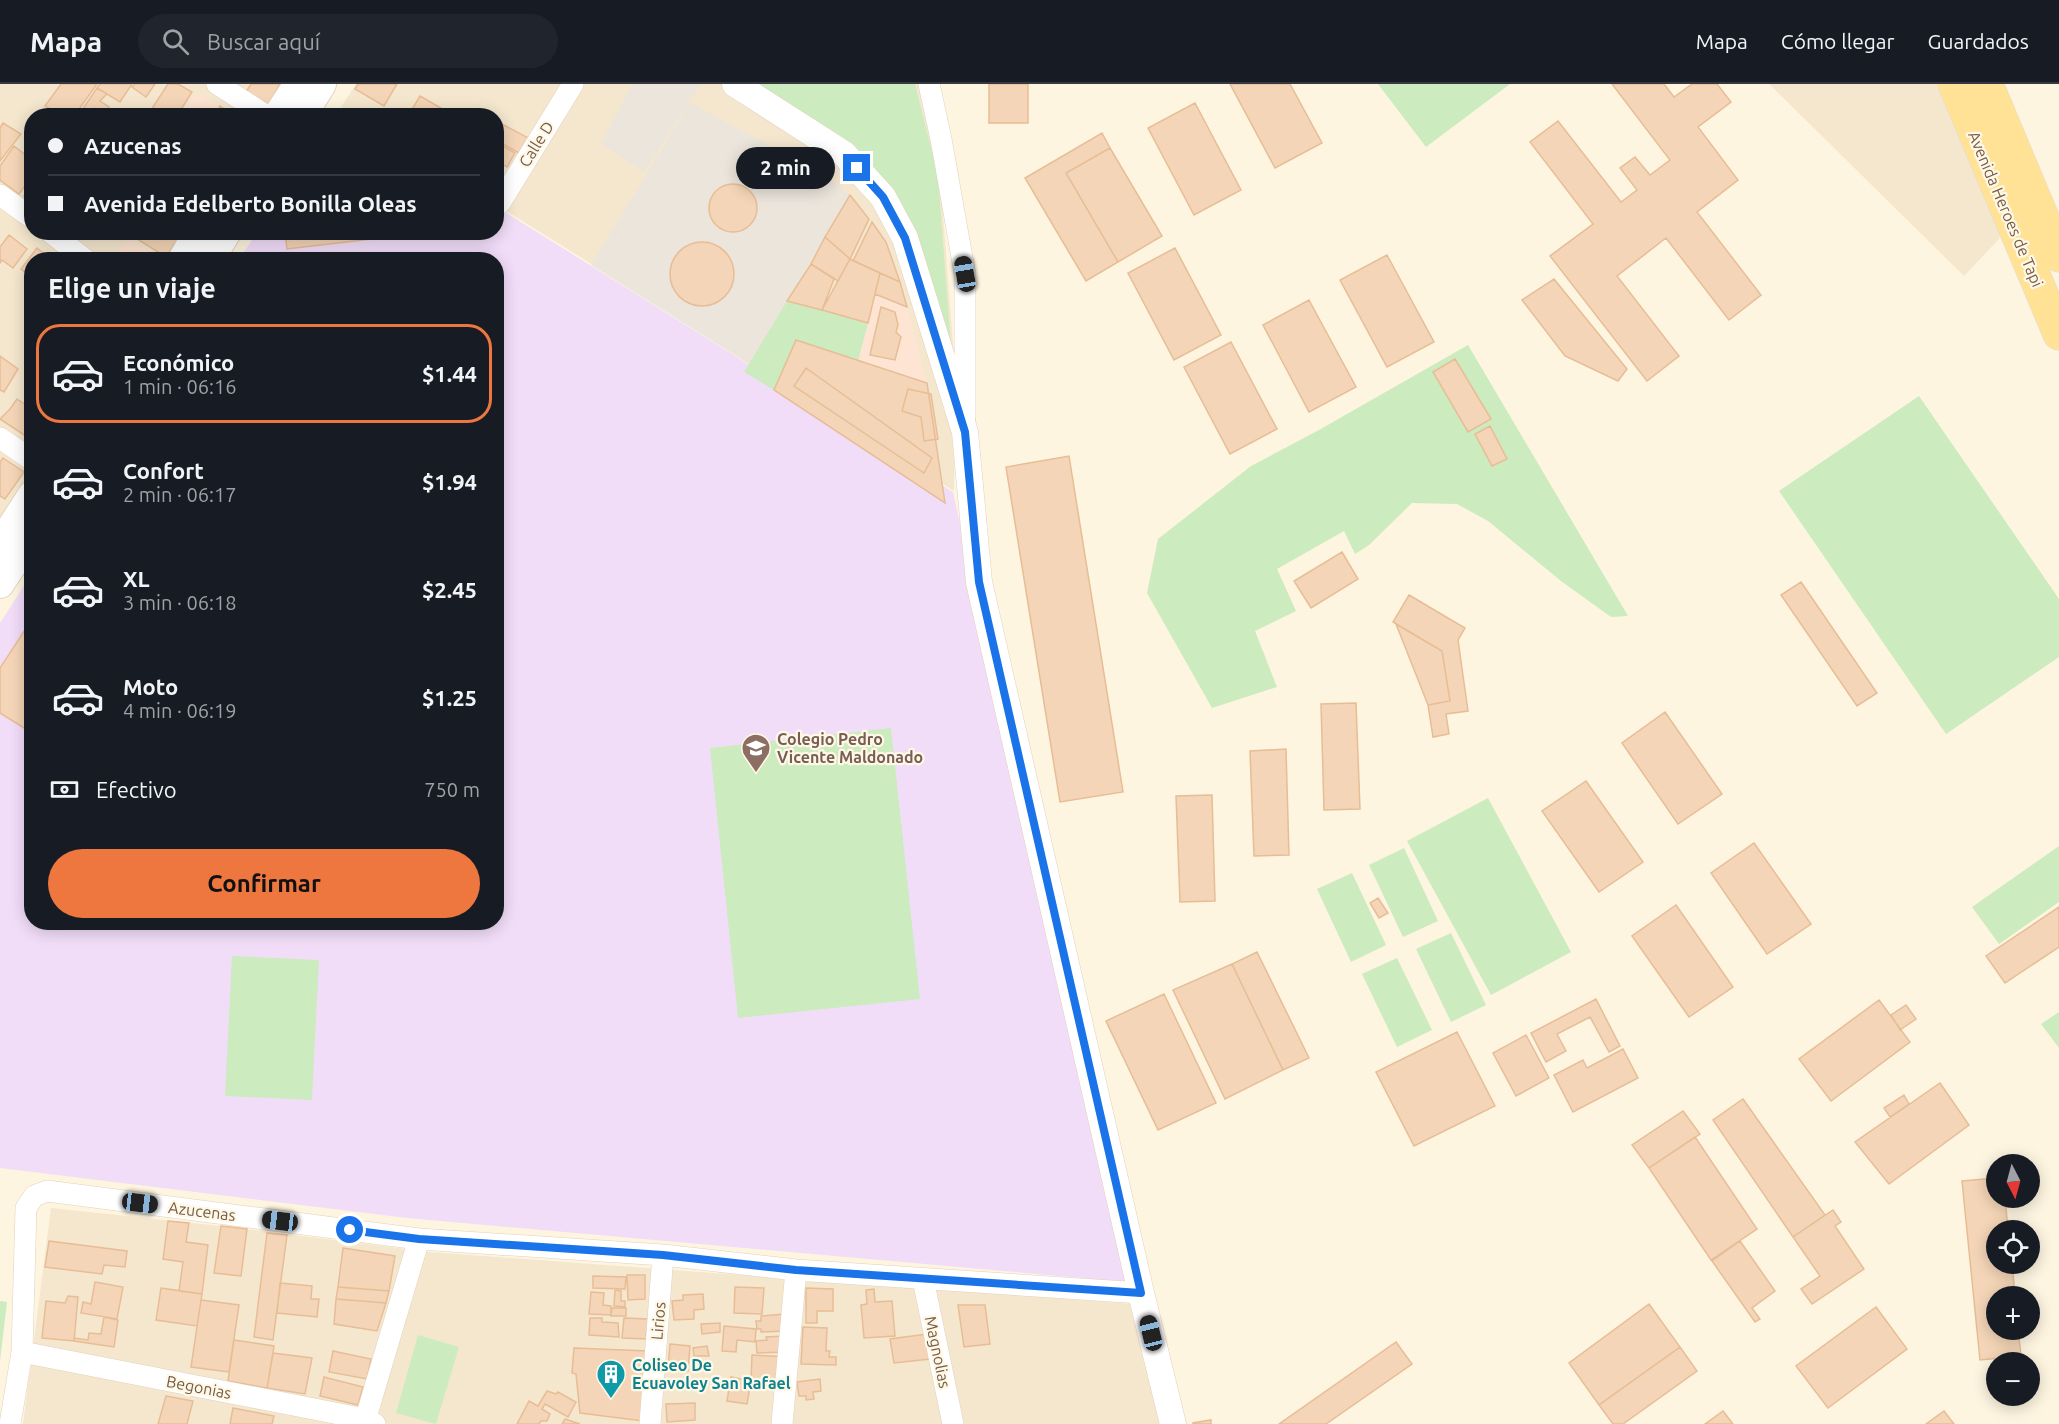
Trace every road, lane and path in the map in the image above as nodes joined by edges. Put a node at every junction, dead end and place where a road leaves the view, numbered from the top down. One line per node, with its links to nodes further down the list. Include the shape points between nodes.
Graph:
1 (217, 84): 9 (street)
2 (298, 84): 10 (main road)
3 (322, 84): 11 (main road)
4 (573, 84): 13 (street, Calle D)
5 (735, 84): 19 (street, via 844,154 883,197 905,238)
6 (929, 84): 19 (street, via 965,274)
7 (1954, 84): 18 (main road, Avenida Heroes de Tapi)
8 (1987, 84): 17 (main road, Avenida Heroes de Tapi)
9 (254, 108)
10 (282, 108)
11 (307, 108)
12 (0, 195): 14 (street)
13 (504, 196)
14 (24, 212)
15 (60, 240): 16 (street)
16 (76, 252)
17 (2059, 256)
18 (2059, 334)
19 (965, 432): 30 (street, via 979,582)
20 (0, 438): 21 (street)
21 (24, 454)
22 (24, 507): 23 (main road)
23 (0, 544)
24 (24, 547): 25 (main road)
25 (0, 584)
26 (419, 1239): 27 (street, Azucenas); 31 (street, Azucenas, via 47,1191 34,1196 26,1208); 32 (street)
27 (663, 1255): 28 (street, Azucenas); 34 (street, Lirios)
28 (796, 1270): 29 (street, Azucenas); 35 (street)
29 (923, 1279): 30 (street, Azucenas); 36 (street, Magnolias)
30 (1141, 1293): 37 (street)
31 (22, 1353): 32 (street, Begonias); 33 (street, Azucenas)
32 (368, 1422)
33 (10, 1424)
34 (650, 1424)
35 (782, 1424)
36 (953, 1424)
37 (1173, 1424)

